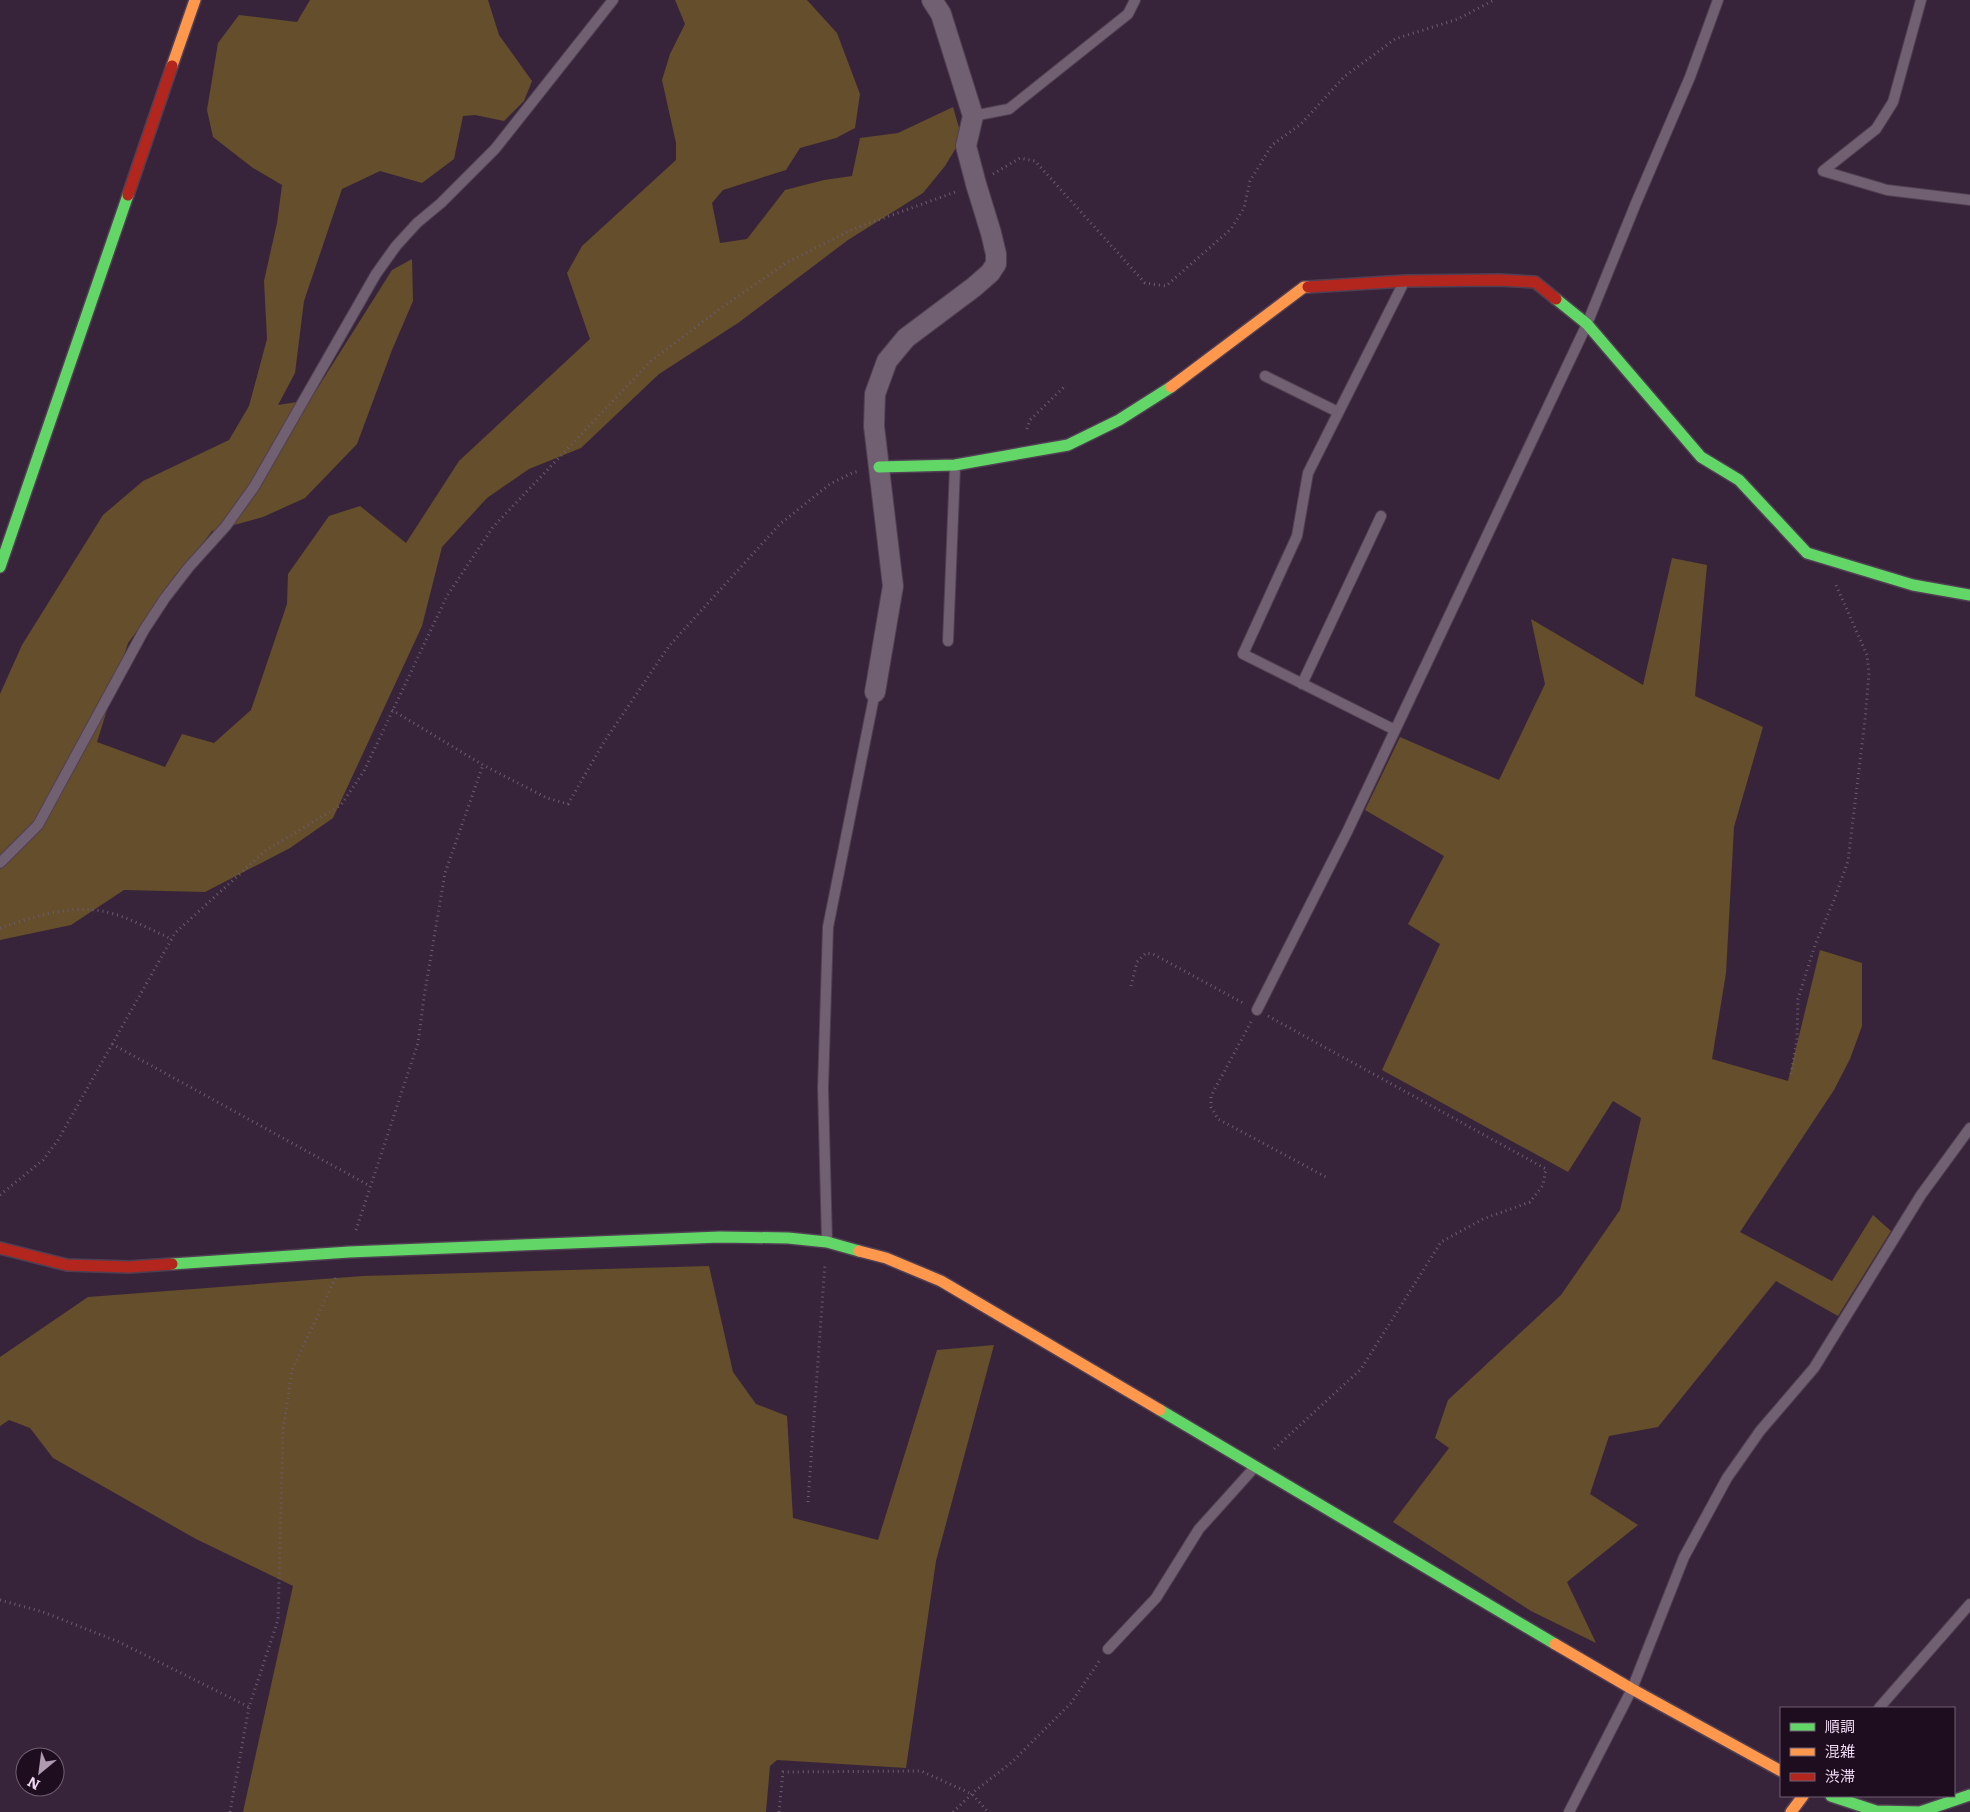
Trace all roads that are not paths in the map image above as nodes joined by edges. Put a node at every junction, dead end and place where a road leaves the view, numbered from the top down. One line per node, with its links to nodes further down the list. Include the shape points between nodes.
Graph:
1 (195, 0): 16 (street)
2 (613, 0): 22 (lane, via 495,149 417,223 376,274 254,488 165,598 144,630 38,825)
3 (932, 0): 7 (street, via 941,14)
4 (1135, 0): 7 (lane, via 1128,14 1009,109)
5 (1718, 0): 10 (lane, via 1690,77)
6 (1922, 0): 8 (lane, via 1892,102 1876,129 1823,172 1887,190)
7 (973, 116): 14 (street, via 966,146 991,233 996,264 974,287 906,338 887,361 875,394 874,426)
8 (1970, 200)
9 (1404, 281): 10 (street, via 1536,282); 12 (lane); 13 (street, via 1304,287 1176,383 1119,420 1068,445)
10 (1587, 324): 17 (street, via 1700,456 1739,480 1807,553 1913,585); 21 (lane)
11 (1265, 376): 12 (lane)
12 (1338, 412): 19 (lane, via 1308,473 1297,536 1243,654)
13 (955, 465): 14 (street); 18 (lane)
14 (879, 467): 20 (street, via 893,586)
15 (1381, 516): 19 (lane)
16 (0, 567)
17 (1970, 595)
18 (948, 641)
19 (1302, 684): 21 (lane)
20 (875, 692): 25 (lane, via 828,927 823,1088)
21 (1395, 730): 23 (lane)
22 (0, 864)
23 (1257, 1010)
24 (1970, 1128): 30 (lane, via 1921,1195 1814,1368 1760,1431 1727,1478 1684,1557)
25 (827, 1242): 26 (street, via 720,1237 350,1252 129,1267 67,1265); 27 (street, via 886,1258 941,1281)
26 (0, 1248)
27 (1254, 1467): 29 (lane, via 1199,1529 1156,1598); 30 (street)
28 (1970, 1604): 31 (lane)
29 (1108, 1649)
30 (1632, 1689): 32 (street); 36 (lane)
31 (1880, 1707)
32 (1780, 1770)
33 (1970, 1795): 35 (street, via 1920,1812 1876,1811)
34 (1803, 1797): 37 (street)
35 (1834, 1797)
36 (1569, 1812)
37 (1791, 1812)

